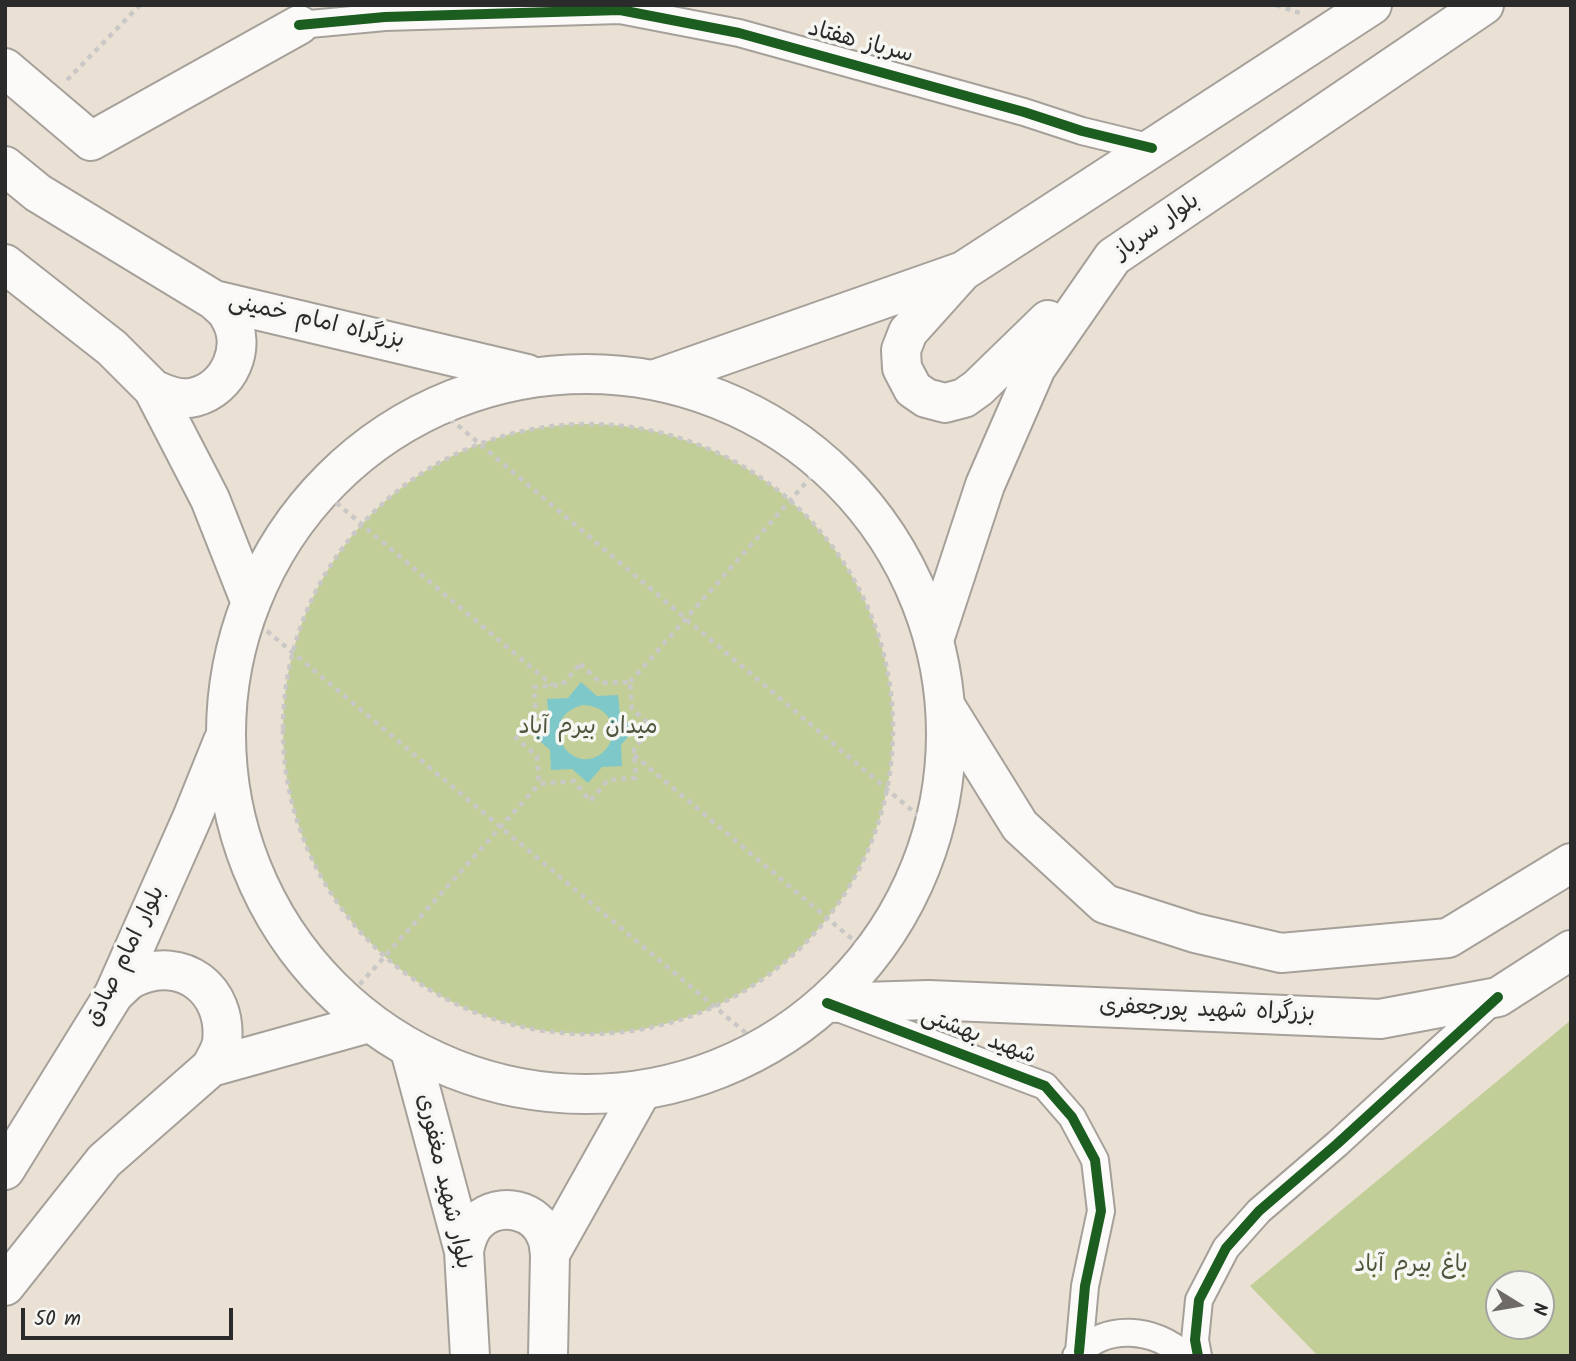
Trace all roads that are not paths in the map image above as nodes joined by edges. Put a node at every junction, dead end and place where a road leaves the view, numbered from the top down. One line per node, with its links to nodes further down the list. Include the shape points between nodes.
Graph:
1 (1372, 5): 5 (main road)
2 (1484, 5): 7 (main road, بلوار سرباز)
3 (308, 15): 4 (main road, via 90,141); 5 (street, سرباز هفتاد, via 620,10 739,33)
4 (5, 68)
5 (1152, 148): 9 (main road)
6 (5, 166): 10 (main road, بزرگراه امام خمینی, via 38,193)
7 (1113, 257): 9 (main road, via 978,388 964,398 945,402 926,398 913,389 902,368 901,350 908,332); 15 (main road, بلوار سرباز, via 1036,368 985,485)
8 (5, 264): 13 (main road, via 112,348)
9 (963, 271): 12 (main road)
10 (214, 300): 11 (main road, بزرگراه امام خمینی); 13 (main road, via 229,315 237,335 228,375 213,390 193,398 172,397)
11 (536, 376): 12 (main road, via 596,373); 14 (main road, via 479,389 435,406 355,457 293,525)
12 (656, 379): 15 (main road, via 713,395 772,423 824,462 861,499 892,543 917,589)
13 (153, 389): 14 (main road, via 210,499)
14 (249, 609): 17 (main road, via 235,653)
15 (934, 640): 16 (main road)
16 (946, 707): 18 (main road, via 1020,826 1105,904 1195,933 1281,953 1448,938); 22 (main road, via 945,769 934,829 919,873 872,955)
17 (226, 733): 20 (main road, بلوار امام صادق); 23 (main road, via 231,793 246,852 270,907 303,958)
18 (1571, 863)
19 (1571, 950): 21 (main road, بزرگراه شهید پورجعفری)
20 (114, 994): 25 (main road, via 132,978 154,970 178,971 199,981 215,999 223,1021 222,1045); 27 (main road, بلوار امام صادق)
21 (1498, 997): 22 (main road, بزرگراه شهید پورجعفری, via 1380,1019 929,1000); 35 (street, via 1259,1211 1226,1248 1199,1300)
22 (827, 1003): 26 (main road, via 797,1028 725,1068); 31 (street, شهید بهشتی, via 1045,1086 1072,1118 1095,1160 1101,1211)
23 (357, 1013): 24 (main road); 25 (main road)
24 (410, 1051): 26 (main road, via 482,1081 535,1093); 28 (main road, بلوار شهید مغفوری)
25 (211, 1067): 30 (main road, via 104,1161)
26 (641, 1092): 29 (main road)
27 (5, 1170)
28 (464, 1251): 29 (main road, via 468,1234 478,1221 508,1209 525,1213 538,1223); 32 (main road, بلوار شهید مغفوری)
29 (550, 1254): 33 (main road)
30 (5, 1286)
31 (1077, 1354): 34 (street, via 1100,1338 1125,1332 1150,1334)
32 (470, 1356)
33 (548, 1356)
34 (1185, 1356)
35 (1198, 1356)

